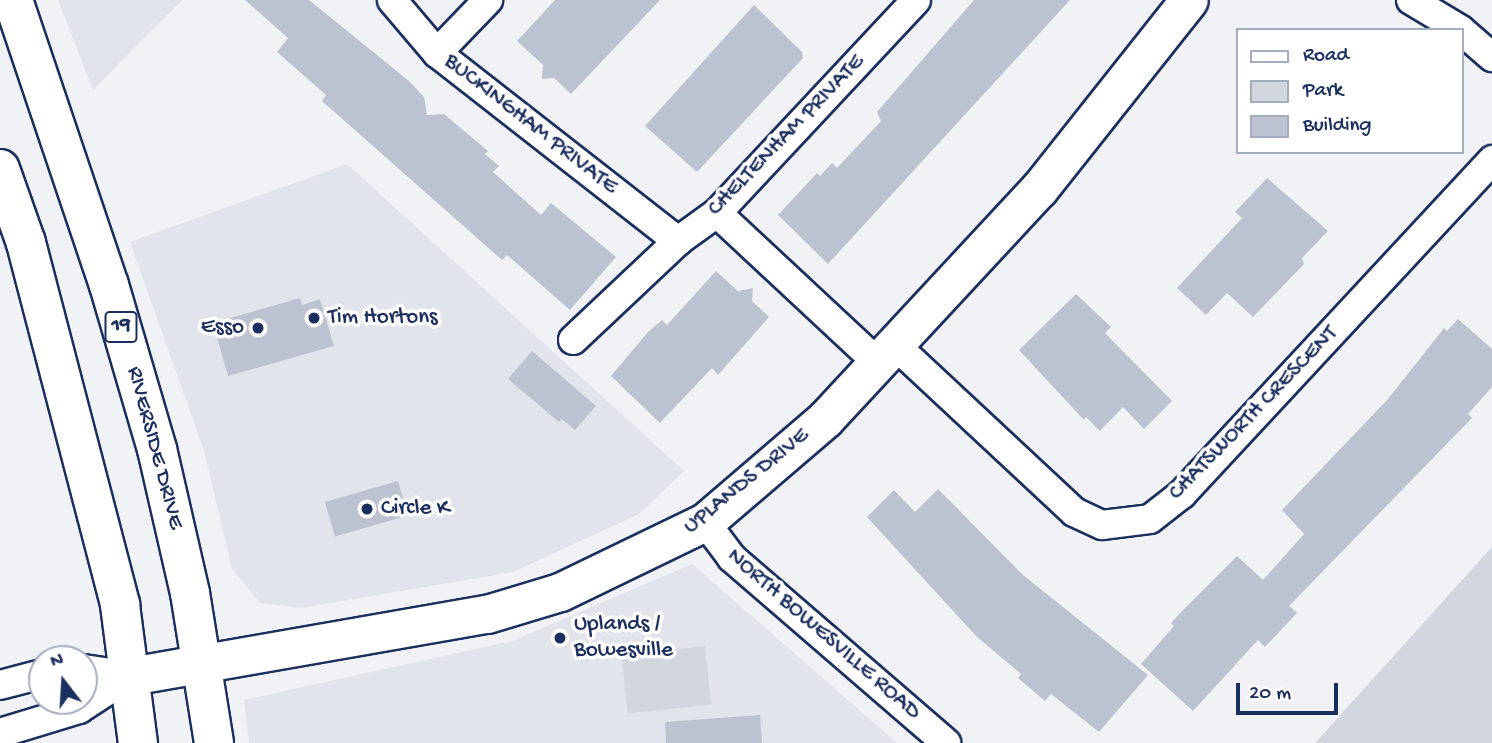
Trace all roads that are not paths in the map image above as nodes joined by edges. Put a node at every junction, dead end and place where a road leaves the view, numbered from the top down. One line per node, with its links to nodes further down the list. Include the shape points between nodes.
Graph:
1 (13, 0): 18 (main road, RIVERSIDE DRIVE / 19, via 109,285 157,449)
2 (392, 0): 9 (street, BUCKINGHAM PRIVATE)
3 (488, 0): 9 (street)
4 (916, 0): 13 (street, CHELTENHAM PRIVATE)
5 (1189, 0): 16 (street, UPLANDS DRIVE, via 1039,189)
6 (1411, 0): 7 (street)
7 (1459, 28)
8 (1464, 32): 10 (street)
9 (437, 53): 14 (street, BUCKINGHAM PRIVATE)
10 (1492, 57)
11 (1492, 160): 16 (street, CHATSWORTH CRESCENT, via 1182,494 1150,519 1102,525 1074,512)
12 (0, 169): 20 (main road, via 26,243 120,605)
13 (717, 213): 14 (street, CHELTENHAM PRIVATE); 16 (street)
14 (678, 241): 15 (street, CHELTENHAM PRIVATE)
15 (572, 340)
16 (885, 353): 17 (street, UPLANDS DRIVE, via 825,419)
17 (705, 522): 18 (street, UPLANDS DRIVE, via 560,592 486,614); 26 (street, NORTH BOWESVILLE ROAD, via 732,558)
18 (201, 661): 20 (street, UPLANDS DRIVE); 25 (main road, RIVERSIDE DRIVE / 19)
19 (98, 671): 20 (street)
20 (131, 676): 23 (street, via 79,709); 24 (main road)
21 (28, 678): 22 (street)
22 (0, 685)
23 (0, 733)
24 (138, 743)
25 (214, 743)
26 (946, 743)

